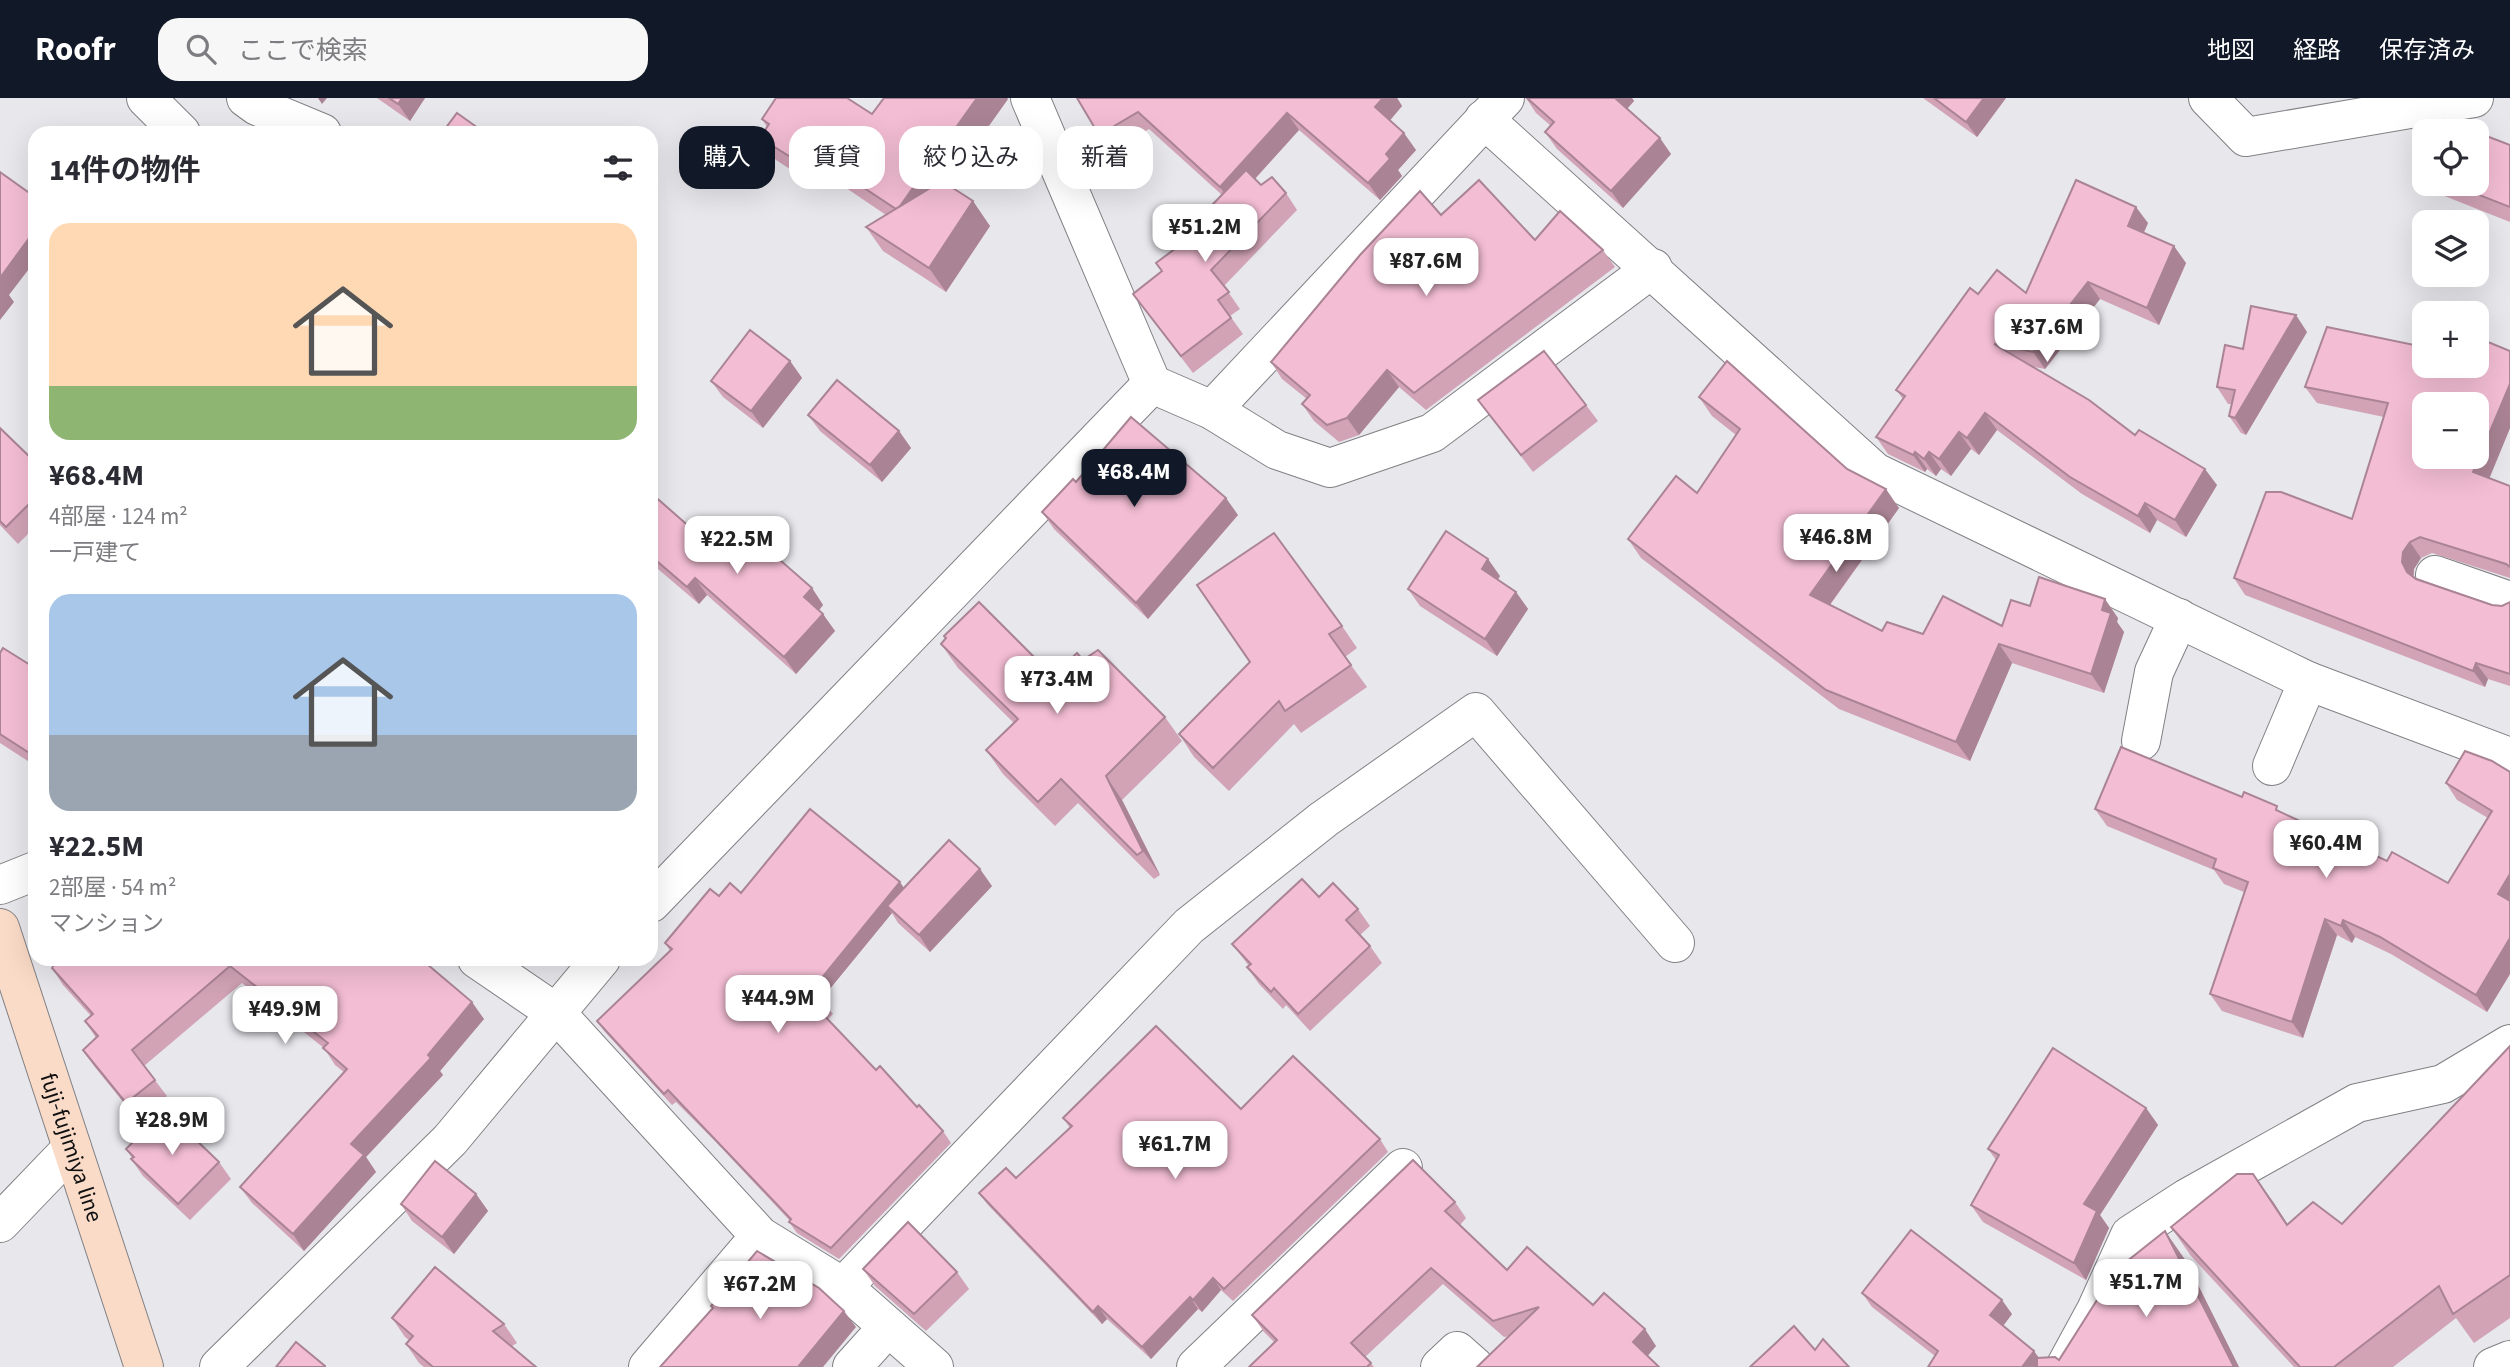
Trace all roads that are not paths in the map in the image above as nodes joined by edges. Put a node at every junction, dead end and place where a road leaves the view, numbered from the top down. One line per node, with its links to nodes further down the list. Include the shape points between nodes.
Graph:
1 (146, 98): 7 (street)
2 (246, 98): 8 (street)
3 (1030, 98): 10 (street)
4 (2208, 98): 5 (street, via 2246,137)
5 (2474, 98)
6 (1495, 108): 9 (street); 11 (street)
7 (174, 126)
8 (305, 126)
9 (1653, 268): 11 (street, via 1432,433 1331,468 1277,450); 14 (street, via 1875,472)
10 (1153, 384): 11 (street); 21 (street)
11 (1212, 410)
12 (2435, 575): 13 (street)
13 (2510, 601)
14 (2179, 618): 15 (street); 16 (street, via 2154,672)
15 (2308, 681): 17 (street); 18 (street)
16 (2141, 741)
17 (2510, 757)
18 (2272, 766)
19 (28, 874): 20 (street)
20 (0, 886)
21 (658, 896)
22 (0, 928): 28 (main road, fuji-fujimiya line)
23 (1675, 943): 32 (street, via 1476,712 1324,819 1189,926)
24 (487, 966): 26 (street)
25 (595, 966): 26 (street)
26 (556, 1013): 31 (street); 36 (street, via 450,1140)
27 (2510, 1044): 43 (street, via 2443,1083 2357,1103 2187,1198 2130,1236)
28 (72, 1148): 30 (street); 35 (main road, fuji-fujimiya line)
29 (1403, 1168): 40 (street)
30 (0, 1223)
31 (760, 1236): 32 (street); 37 (street)
32 (843, 1287): 33 (street)
33 (888, 1326): 38 (street); 39 (street)
34 (2510, 1360): 44 (street)
35 (144, 1367)
36 (219, 1367)
37 (648, 1367)
38 (852, 1367)
39 (934, 1367)
40 (1196, 1367)
41 (1440, 1367): 42 (street, via 1457,1351)
42 (1475, 1367)
43 (2065, 1367)
44 (2493, 1367)

